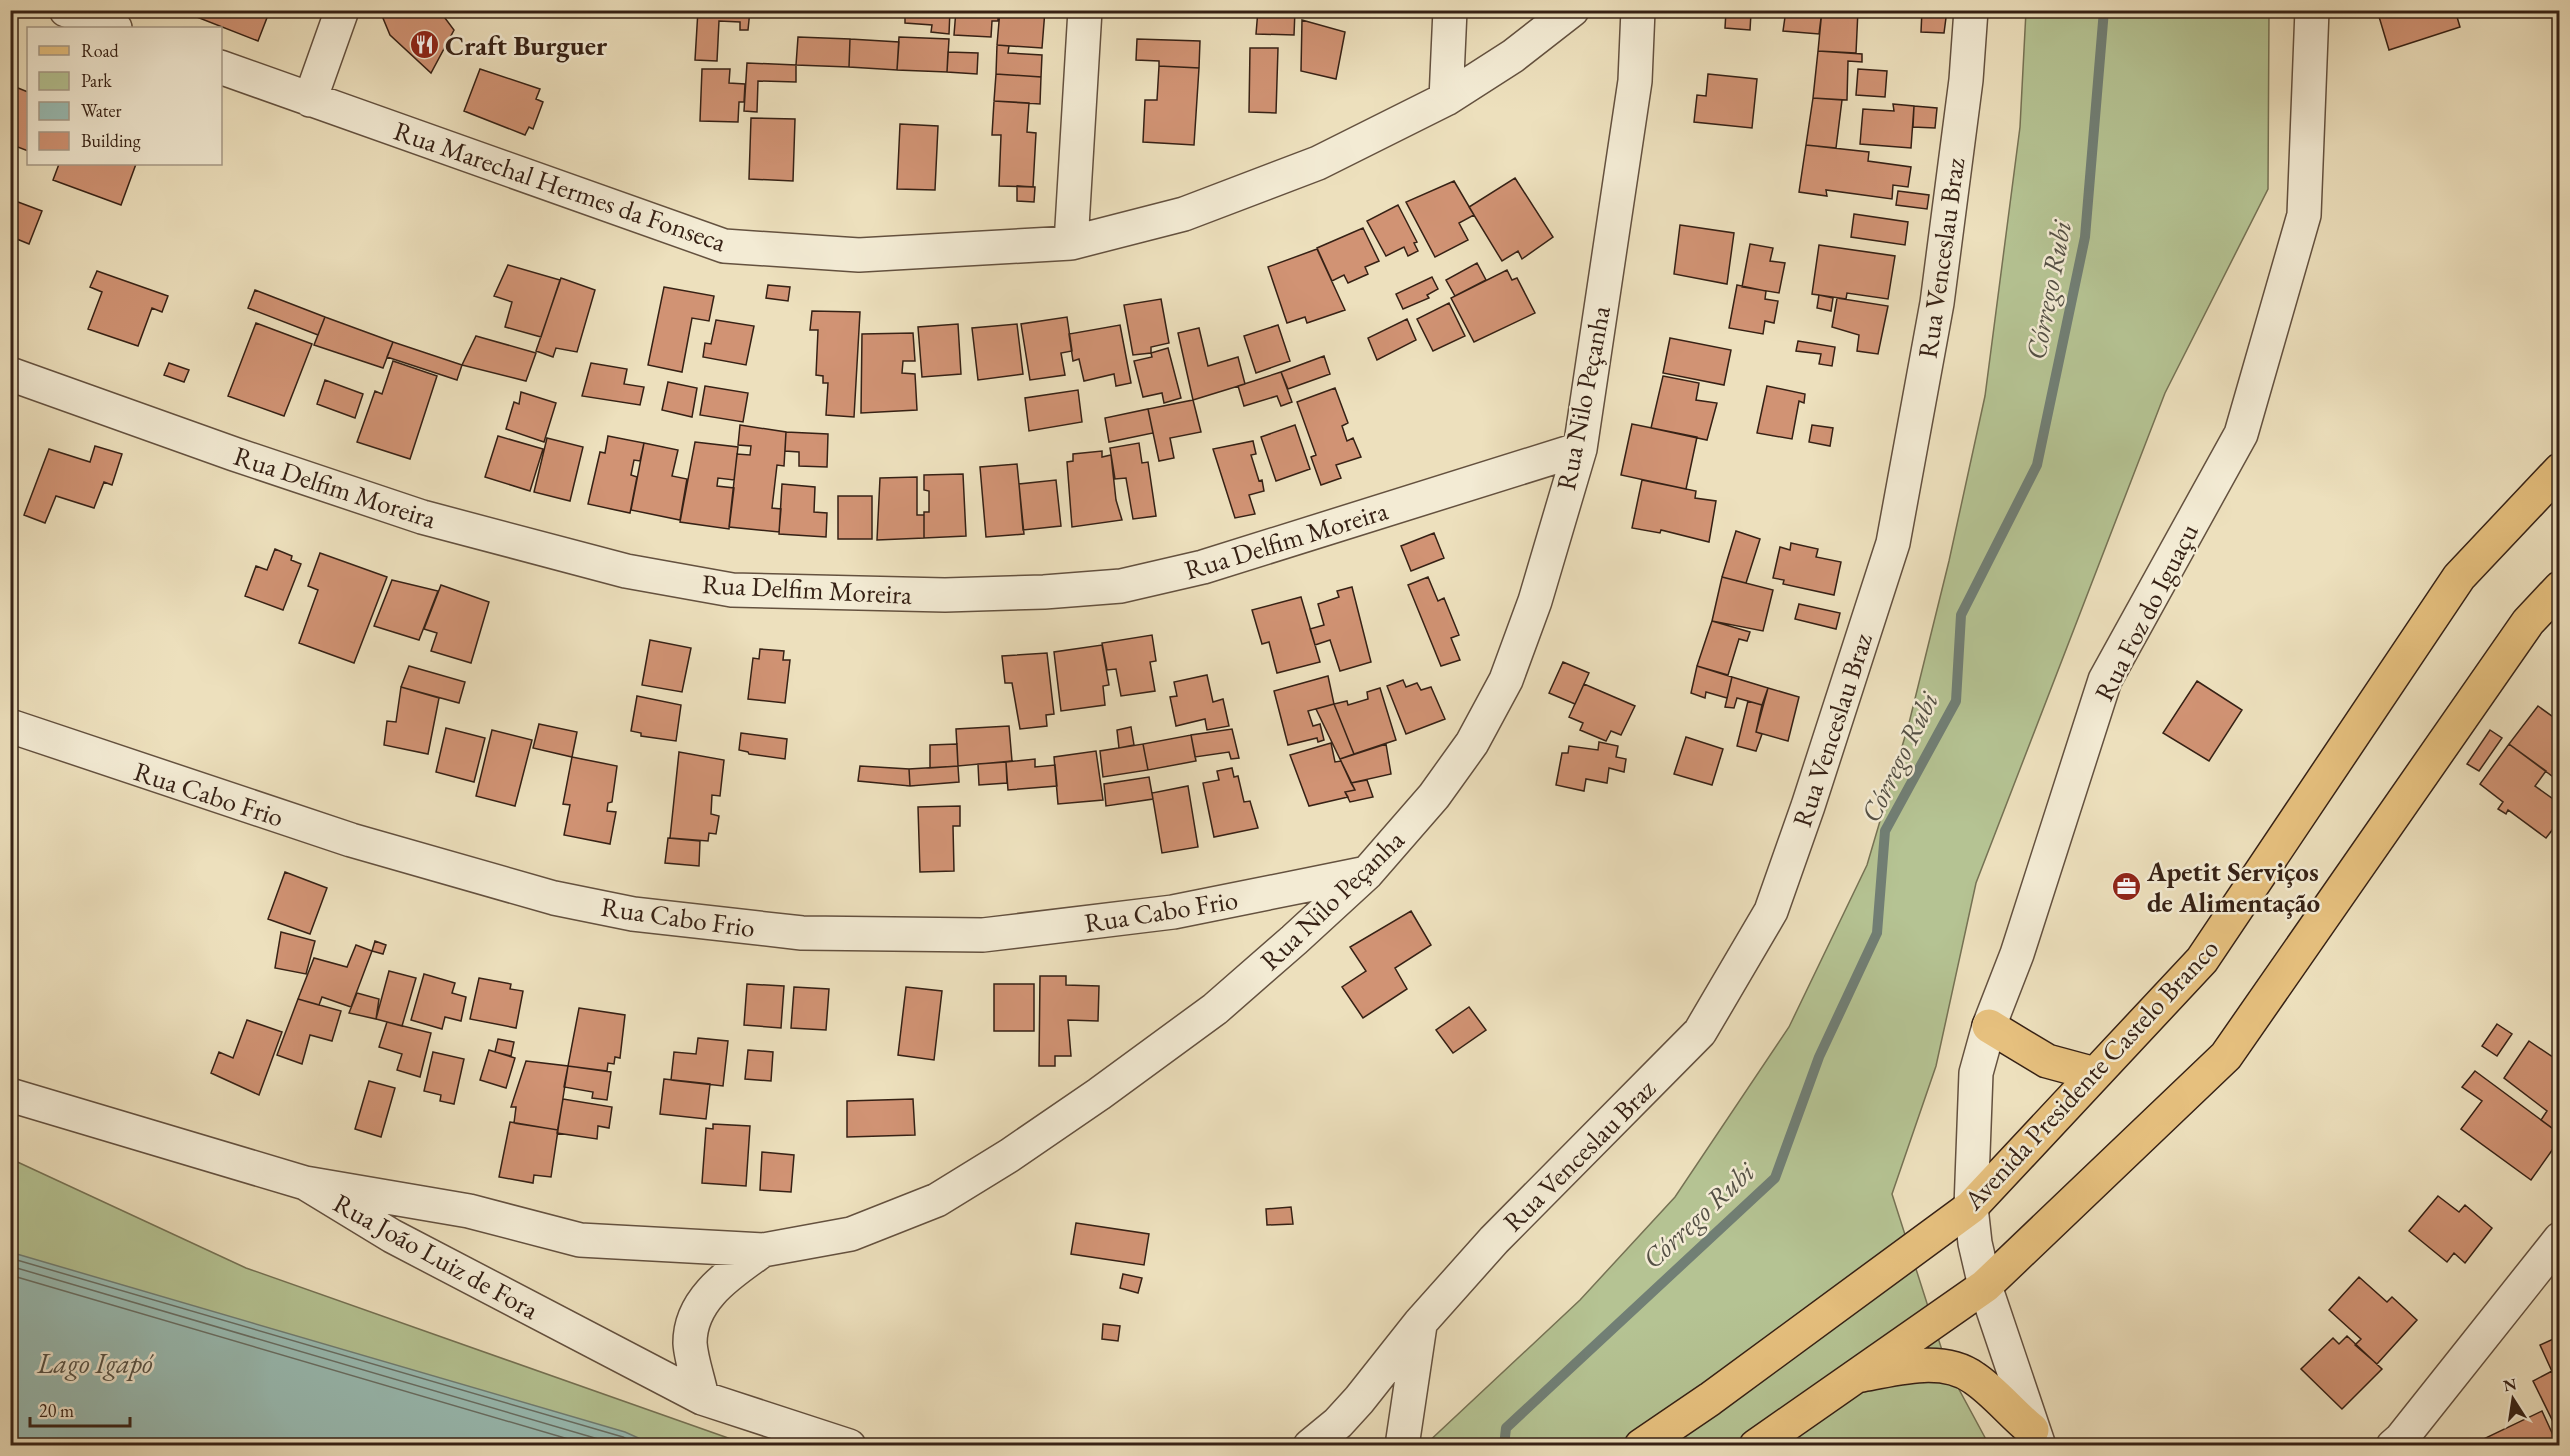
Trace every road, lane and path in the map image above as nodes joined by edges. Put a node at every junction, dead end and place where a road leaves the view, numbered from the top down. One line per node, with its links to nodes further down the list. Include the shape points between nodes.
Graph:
1 (66, 10): 9 (street)
2 (342, 10): 12 (street)
3 (1086, 10): 13 (street)
4 (1450, 10): 11 (street)
5 (1572, 10): 11 (street, Rua Marechal Hermes da Fonseca, via 1513,56)
6 (1638, 10): 15 (street, Rua Nilo Peçanha, via 1635,81)
7 (1971, 10): 28 (street, Rua Venceslau Braz, via 1966,80 1937,303 1893,543 1771,911 1700,1032 1494,1240)
8 (2312, 10): 20 (street, Rua Foz do Iguaçu, via 2304,215 2241,434 2105,680 2017,954)
9 (112, 27)
10 (222, 68): 12 (street, Rua Marechal Hermes da Fonseca)
11 (1446, 99): 13 (street, Rua Marechal Hermes da Fonseca, via 1318,163 1184,214)
12 (310, 100): 13 (street, Rua Marechal Hermes da Fonseca, via 724,246 860,255)
13 (1071, 243)
14 (10, 374): 15 (street, Rua Delfim Moreira, via 422,517 626,571 732,591 945,595 1121,586 1203,567)
15 (1580, 449): 19 (street, Rua Nilo Peçanha, via 1535,601 1506,680 1472,743 1434,796)
16 (2559, 470): 21 (main road, Avenida Presidente Castelo Branco, via 2459,577 2202,960)
17 (2559, 588): 27 (main road, via 2528,622 2226,1056)
18 (10, 726): 19 (street, Rua Cabo Frio, via 351,840 554,898 633,914 802,933 983,935 1173,912)
19 (1367, 873): 26 (street, Rua Nilo Peçanha, via 1215,1009 1010,1155 937,1200 851,1234)
20 (1989, 1026): 21 (main road, via 2048,1061); 24 (street, Rua Foz do Iguaçu, via 1976,1072)
21 (2095, 1074): 24 (main road, Avenida Presidente Castelo Branco)
22 (10, 1095): 23 (street, Rua João Luiz de Fora)
23 (305, 1183): 26 (street, via 469,1211 580,1240); 30 (street, Rua João Luiz de Fora, via 392,1236)
24 (1971, 1207): 27 (street, Rua Foz do Iguaçu); 36 (main road, Avenida Presidente Castelo Branco)
25 (2559, 1239): 32 (street)
26 (763, 1250): 30 (street, via 716,1284 697,1314 690,1342)
27 (1985, 1286): 29 (main road); 31 (street, Rua Foz do Iguaçu)
28 (1420, 1323): 34 (street, Rua Venceslau Braz, via 1359,1400); 35 (street)
29 (1854, 1376): 31 (main road, via 1919,1365 1953,1368 1974,1378); 37 (main road)
30 (702, 1398): 33 (street, Rua João Luiz de Fora)
31 (2036, 1438)
32 (2400, 1443)
33 (849, 1446)
34 (1310, 1446)
35 (1402, 1446)
36 (1641, 1446)
37 (1756, 1446)

